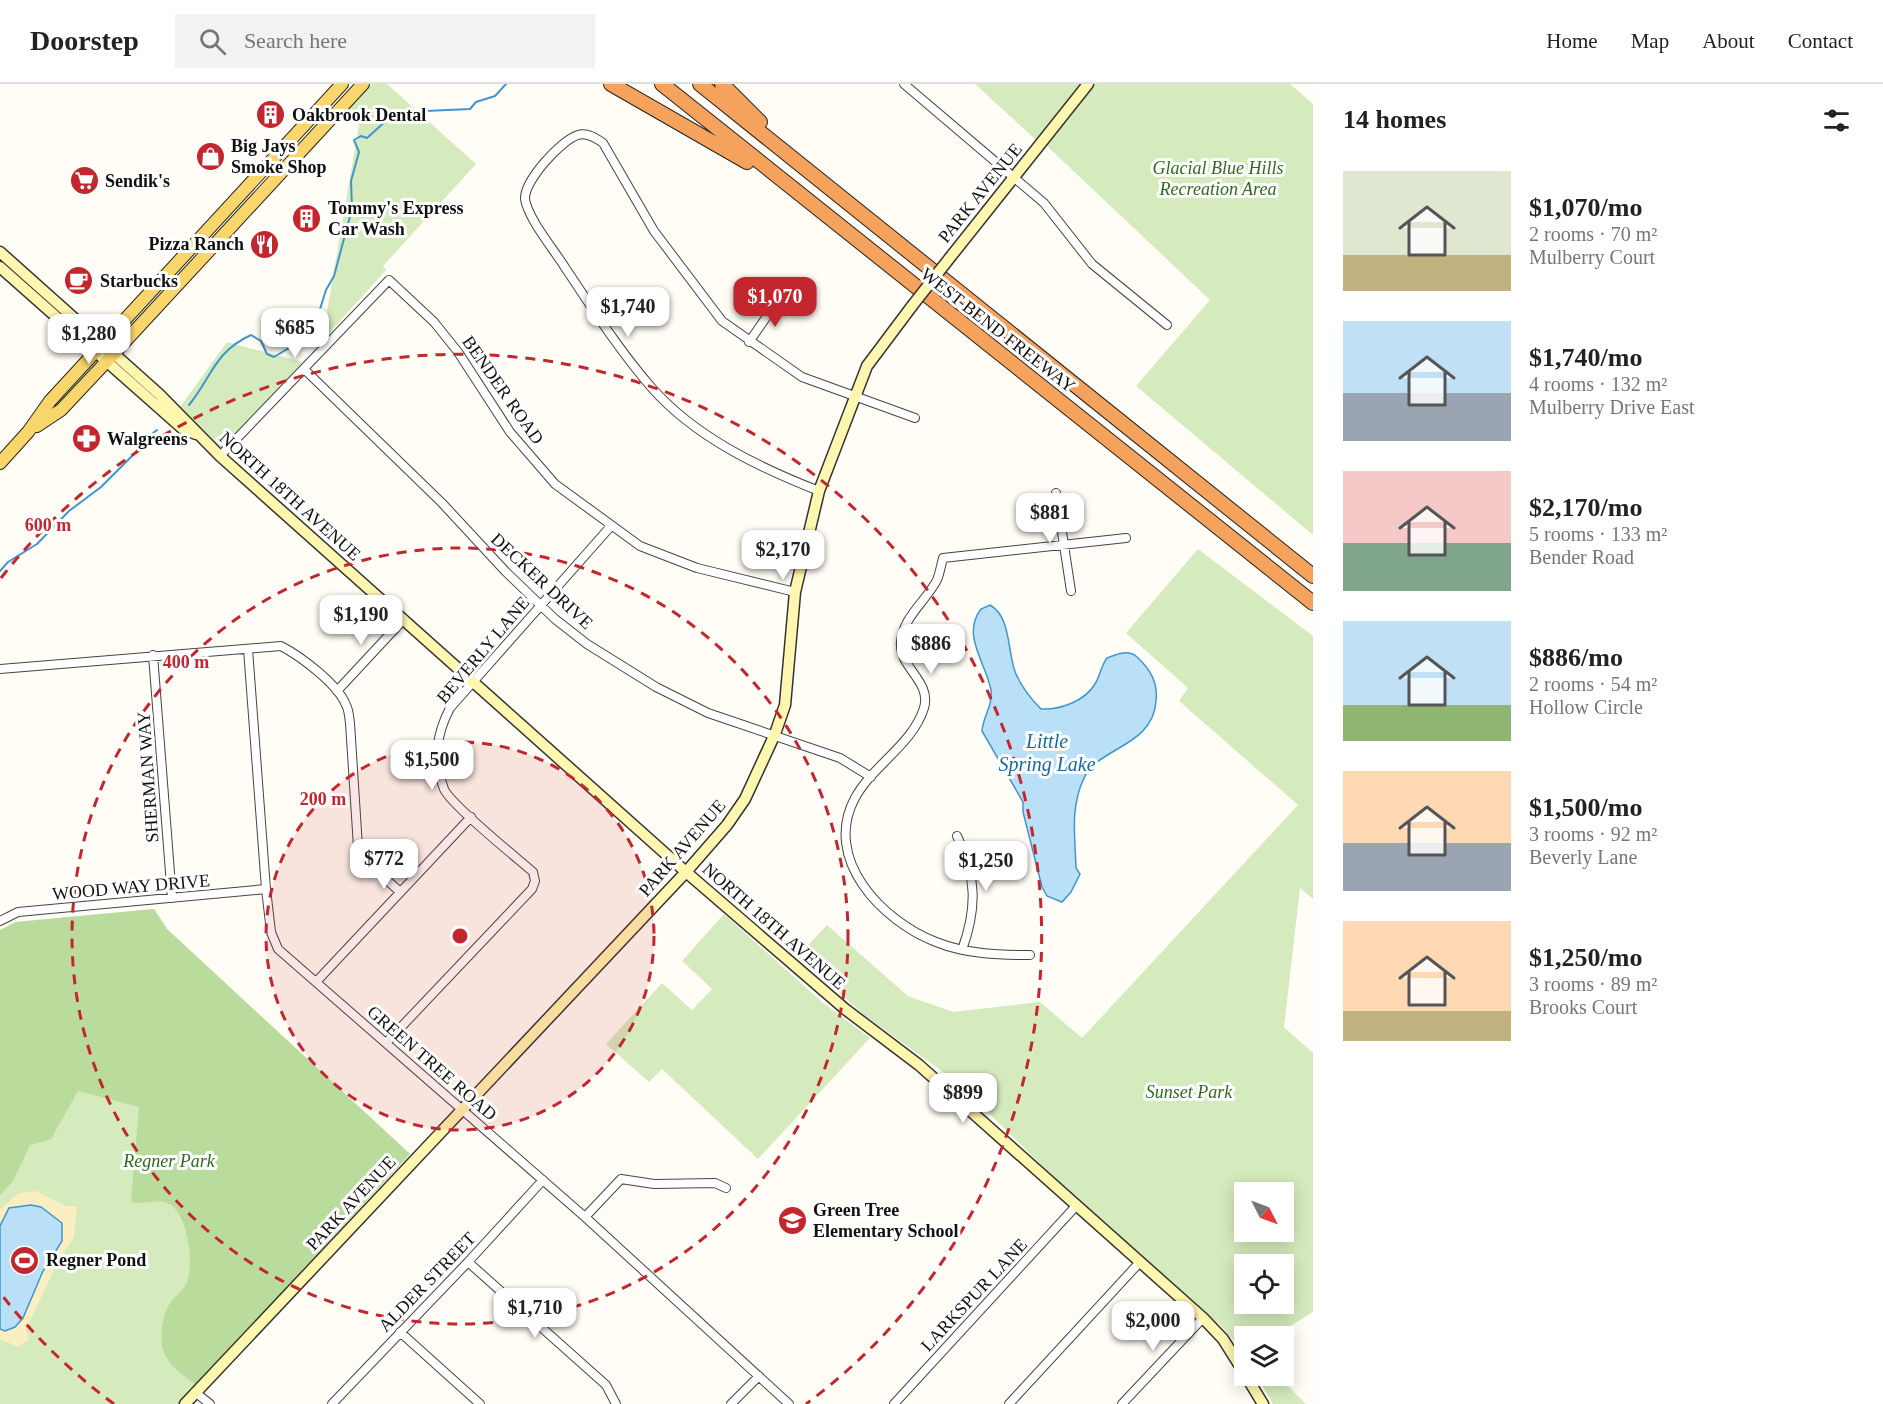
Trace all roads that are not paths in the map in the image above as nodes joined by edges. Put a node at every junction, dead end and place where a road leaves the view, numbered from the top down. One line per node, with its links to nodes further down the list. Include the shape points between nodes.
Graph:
1 (342, 84): 17 (main road)
2 (363, 84): 18 (main road)
3 (611, 84): 11 (highway)
4 (662, 84): 11 (highway, WEST BEND FREEWAY)
5 (700, 84): 9 (highway, WEST BEND FREEWAY)
6 (722, 84): 9 (highway)
7 (904, 84): 10 (street)
8 (1088, 84): 10 (street, PARK AVENUE)
9 (792, 156): 30 (highway, WEST BEND FREEWAY)
10 (1014, 178): 15 (street, via 1044,203 1092,264); 20 (street, PARK AVENUE, bridge, via 867,366)
11 (782, 182): 33 (highway, WEST BEND FREEWAY)
12 (0, 252): 17 (street, NORTH 18TH AVENUE)
13 (0, 267): 17 (street, NORTH 18TH AVENUE)
14 (779, 299): 16 (street)
15 (1167, 325)
16 (749, 342): 20 (street, via 802,377); 25 (street, via 722,321 654,231 603,142 579,134 563,144 527,183 525,199 535,222 614,341 652,388 725,447 769,472)
17 (100, 347): 18 (street, NORTH 18TH AVENUE); 22 (main road)
18 (111, 357): 22 (main road, via 61,410); 23 (street, NORTH 18TH AVENUE, via 183,429 196,434)
19 (304, 369): 23 (street); 27 (street, BENDER ROAD, via 388,280 434,322 510,432 555,484); 34 (street, DECKER DRIVE)
20 (853, 397): 21 (street); 25 (street, PARK AVENUE)
21 (915, 418)
22 (28, 432): 24 (main road)
23 (220, 456): 35 (street, NORTH 18TH AVENUE)
24 (0, 462)
25 (819, 491): 32 (street, PARK AVENUE)
26 (1056, 493): 29 (street)
27 (611, 526): 32 (street, BENDER ROAD, via 640,546 697,568); 34 (street, BEVERLY LANE)
28 (1126, 538): 29 (street)
29 (1063, 546): 31 (street); 42 (street, via 943,558 937,579 905,625 900,644 923,686 924,707 912,730)
30 (1313, 576)
31 (1071, 591)
32 (795, 592): 41 (street, PARK AVENUE, via 785,705)
33 (1313, 603)
34 (540, 605): 39 (street, BEVERLY LANE); 41 (street, DECKER DRIVE, via 587,644 656,687 708,713)
35 (404, 619): 39 (street, NORTH 18TH AVENUE); 40 (street)
36 (248, 649): 37 (street); 40 (street, via 280,646 296,654); 46 (street, GREEN TREE ROAD)
37 (153, 655): 38 (street); 48 (street, SHERMAN WAY)
38 (0, 669)
39 (474, 681): 43 (street, BEVERLY LANE, via 450,708 439,729 436,750 445,791); 45 (street, NORTH 18TH AVENUE)
40 (337, 691): 47 (street, via 346,705 350,723 358,847 363,858)
41 (775, 734): 42 (street, DECKER DRIVE, via 840,758); 45 (street, PARK AVENUE, via 745,799)
42 (871, 777): 50 (street, via 855,797 846,819 851,868 889,914 935,942)
43 (471, 817): 47 (street); 53 (street, BEVERLY LANE, via 533,872 532,888)
44 (957, 836): 50 (street, via 974,895 973,921)
45 (686, 872): 54 (street, PARK AVENUE); 57 (street, NORTH 18TH AVENUE, via 845,1009 920,1065)
46 (266, 889): 48 (street, WOOD WAY DRIVE); 52 (street, GREEN TREE ROAD, via 271,932 278,949)
47 (400, 892): 52 (street)
48 (172, 898): 49 (street, WOOD WAY DRIVE, via 18,912)
49 (0, 921)
50 (962, 950): 51 (street, via 988,955)
51 (1030, 955)
52 (316, 982): 53 (street, GREEN TREE ROAD)
53 (386, 1043): 54 (street, GREEN TREE ROAD)
54 (462, 1110): 55 (street, GREEN TREE ROAD); 66 (street, PARK AVENUE)
55 (543, 1180): 58 (street, GREEN TREE ROAD); 59 (street, ALDER STREET)
56 (726, 1188): 58 (street, via 715,1183 654,1184 621,1179)
57 (1076, 1206): 60 (street, NORTH 18TH AVENUE); 74 (street, LARKSPUR LANE)
58 (585, 1217): 64 (street, GREEN TREE ROAD)
59 (468, 1262): 62 (street, ALDER STREET); 71 (street, via 606,1385)
60 (1140, 1262): 61 (street, NORTH 18TH AVENUE); 75 (street)
61 (1203, 1318): 63 (street, NORTH 18TH AVENUE); 76 (street)
62 (400, 1332): 69 (street, ALDER STREET); 70 (street)
63 (1234, 1357)
64 (759, 1376): 72 (street); 73 (street, GREEN TREE ROAD)
65 (1252, 1386): 77 (street, NORTH 18TH AVENUE)
66 (195, 1392): 67 (street, PARK AVENUE); 68 (street)
67 (185, 1404)
68 (210, 1404)
69 (332, 1404)
70 (480, 1404)
71 (616, 1404)
72 (731, 1404)
73 (789, 1404)
74 (894, 1404)
75 (1009, 1404)
76 (1122, 1404)
77 (1263, 1404)

